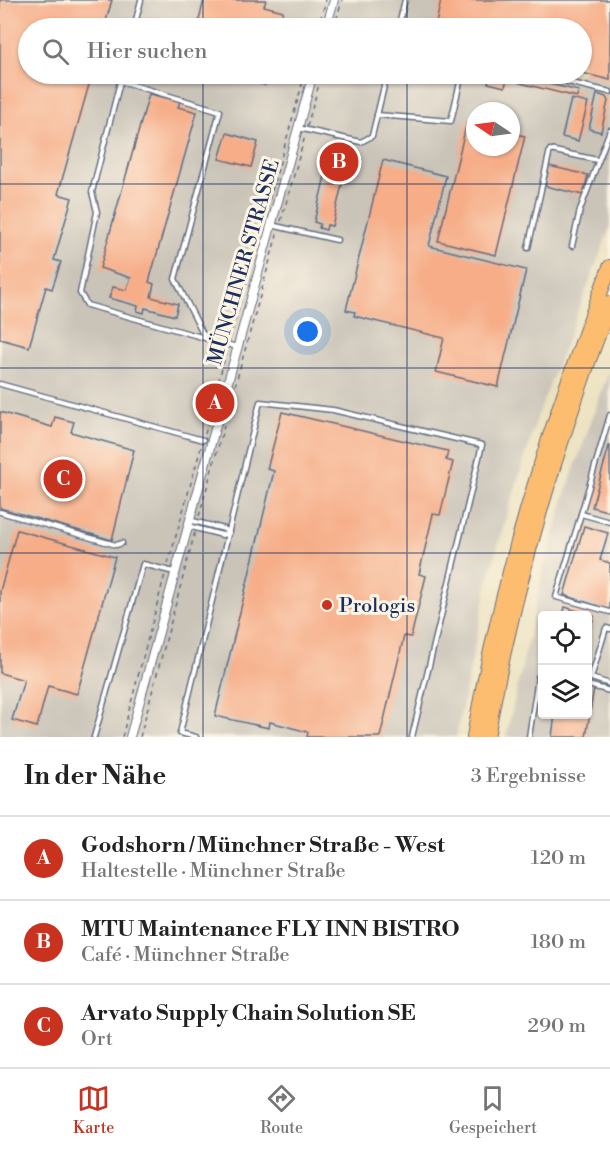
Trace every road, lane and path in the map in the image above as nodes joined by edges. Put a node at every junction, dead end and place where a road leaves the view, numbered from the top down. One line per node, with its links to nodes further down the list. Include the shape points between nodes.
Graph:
1 (141, 0): 6 (lane)
2 (326, 0): 7 (path)
3 (334, 0): 8 (street)
4 (342, 0): 9 (path)
5 (405, 0): 10 (lane)
6 (136, 18)
7 (321, 18)
8 (329, 18)
9 (337, 18)
10 (400, 18)
11 (119, 84): 30 (lane, via 92,192 98,212 80,292 87,305)
12 (130, 84): 30 (lane, via 220,111 175,279)
13 (302, 84): 31 (path)
14 (311, 84): 21 (street, MÜNCHNER STRASSE)
15 (318, 84): 21 (path)
16 (385, 84): 20 (lane)
17 (460, 84): 20 (lane, via 451,121)
18 (576, 84): 19 (lane)
19 (610, 92)
20 (377, 115): 21 (lane, via 372,136 361,142)
21 (302, 129): 24 (street, MÜNCHNER STRASSE); 24 (path)
22 (610, 130): 23 (lane)
23 (597, 160): 26 (lane); 27 (lane, via 550,150)
24 (275, 226): 25 (lane); 31 (street, MÜNCHNER STRASSE); 37 (path)
25 (337, 240)
26 (572, 246)
27 (528, 248)
28 (610, 267): 56 (highway, via 528,499 488,659)
29 (610, 303): 57 (highway, via 531,535 498,672)
30 (205, 339): 31 (lane)
31 (233, 346): 34 (path); 39 (street, MÜNCHNER STRASSE)
32 (0, 384): 34 (lane)
33 (610, 415): 36 (lane)
34 (203, 440): 43 (path)
35 (0, 512): 42 (lane, via 116,545)
36 (581, 514): 38 (lane); 44 (lane, via 556,597)
37 (197, 522): 39 (lane); 41 (lane)
38 (610, 522)
39 (188, 523): 40 (lane); 43 (street, MÜNCHNER STRASSE)
40 (196, 529): 41 (lane); 53 (path)
41 (229, 533): 54 (lane, via 180,733); 55 (lane, via 260,402 333,410 482,445)
42 (122, 543)
43 (170, 571): 50 (lane, via 143,564); 51 (path); 52 (street, MÜNCHNER STRASSE)
44 (610, 612)
45 (610, 629): 47 (lane, via 606,628 591,678)
46 (538, 677): 58 (lane)
47 (610, 684)
48 (592, 686): 49 (lane)
49 (610, 691)
50 (94, 737)
51 (122, 737)
52 (130, 737)
53 (140, 737)
54 (196, 737)
55 (412, 737)
56 (474, 737)
57 (487, 737)
58 (529, 737)

